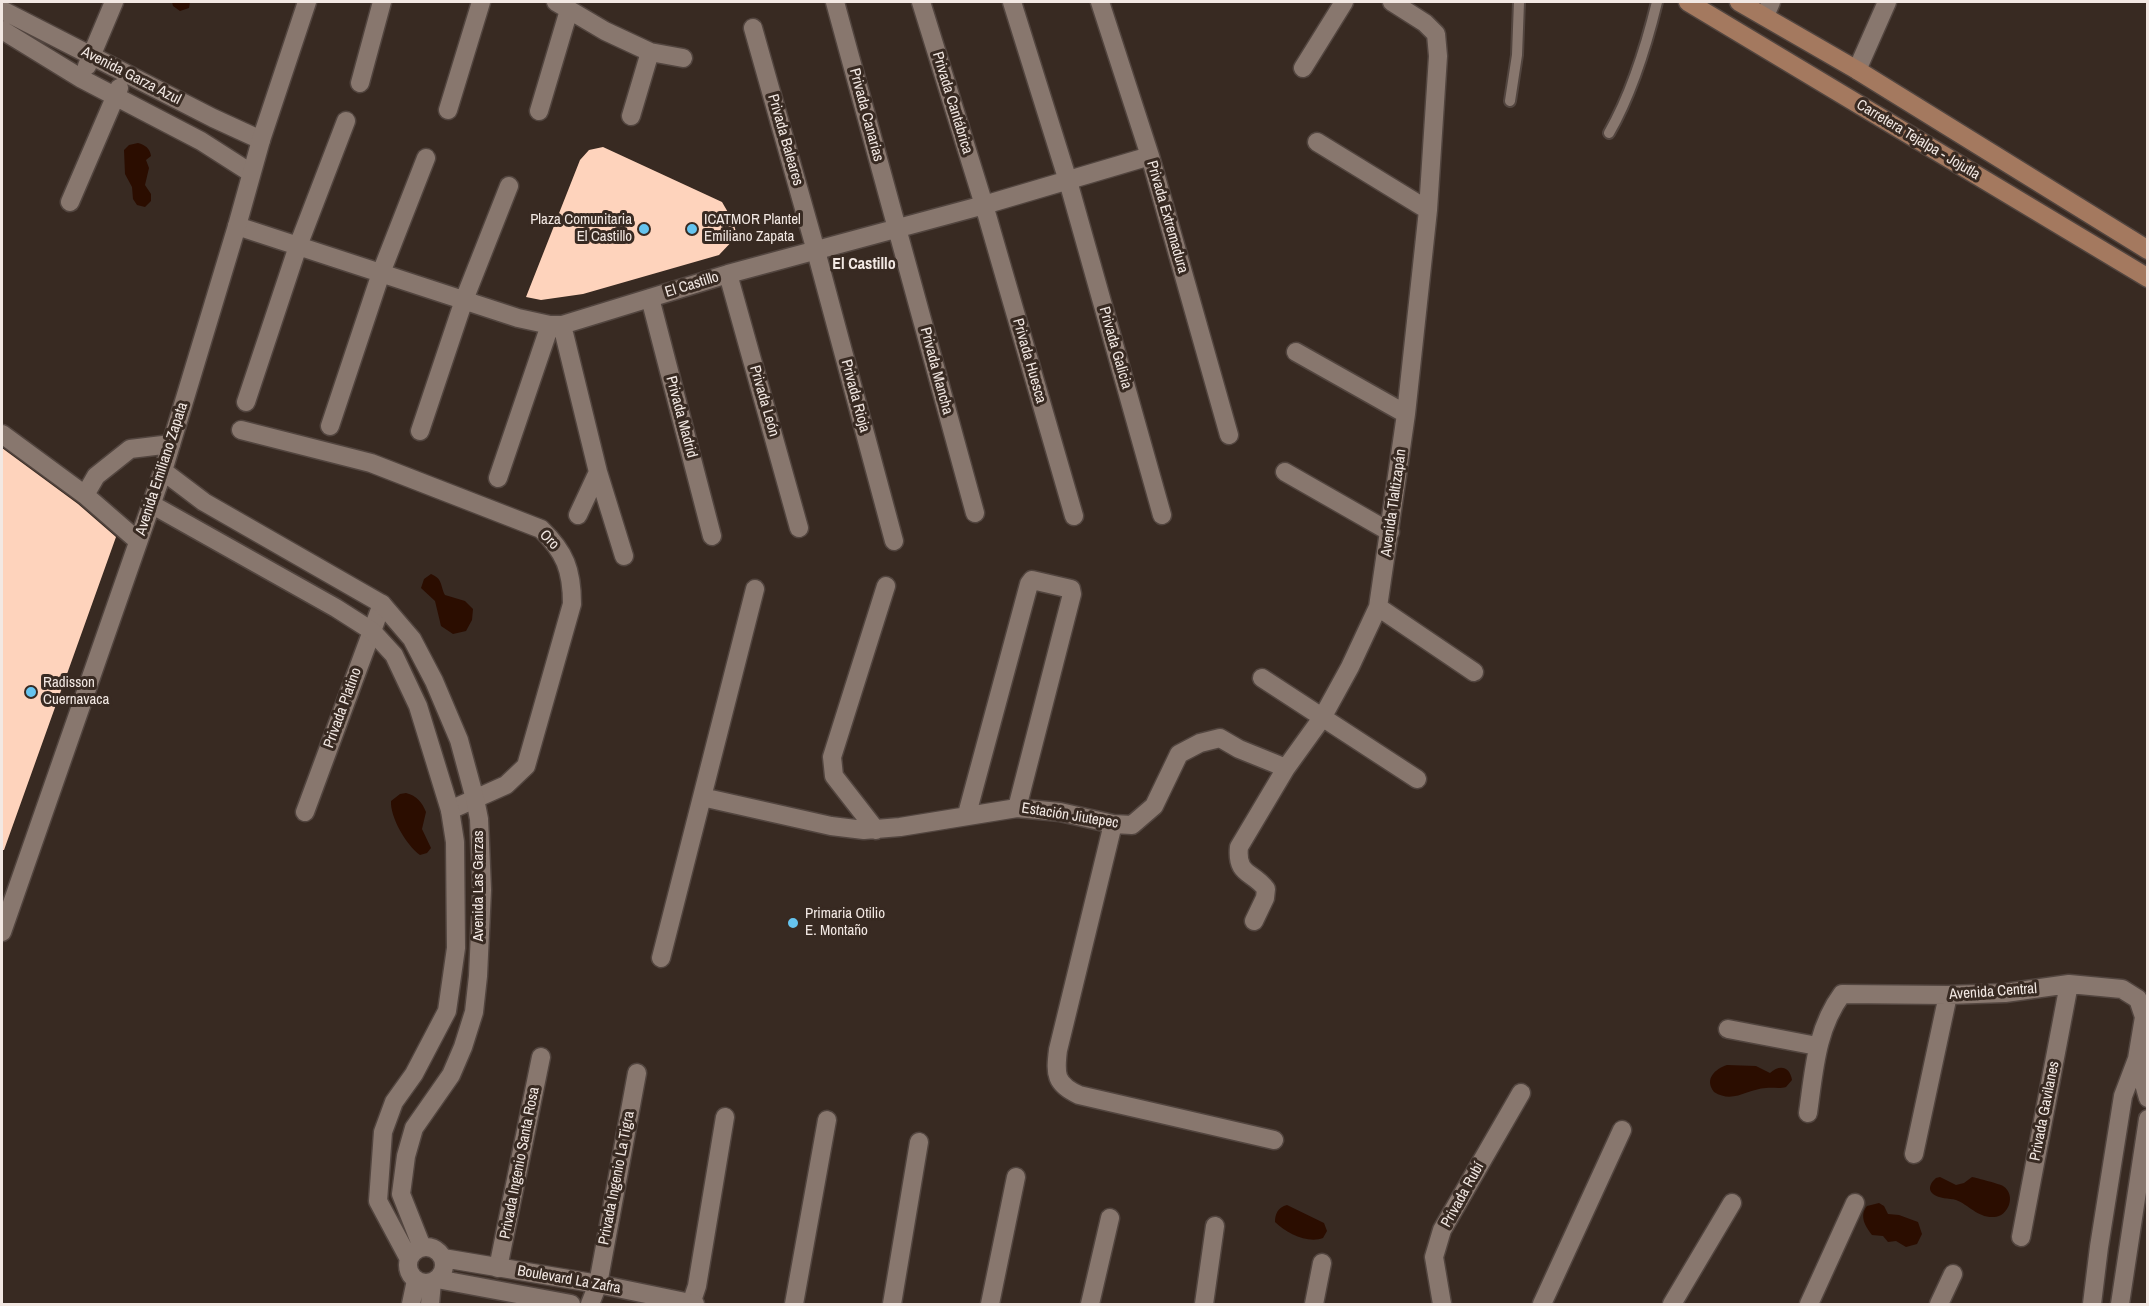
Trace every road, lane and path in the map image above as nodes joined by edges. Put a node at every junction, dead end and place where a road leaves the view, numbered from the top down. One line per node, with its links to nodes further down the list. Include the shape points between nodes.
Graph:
1 (114, 2): 21 (street)
2 (307, 2): 36 (street, Avenida Emiliano Zapata)
3 (382, 2): 27 (street)
4 (481, 2): 30 (street)
5 (835, 2): 48 (street, Privada Canarias)
6 (921, 2): 45 (street, Privada Cantábrica)
7 (1012, 2): 42 (street, Privada Galicia)
8 (1100, 2): 39 (street, Privada Extremadura)
9 (1344, 2): 23 (street)
10 (1392, 2): 46 (street, Avenida Tlaltizapán, via 1436,34)
11 (1519, 2): 29 (lane)
12 (1657, 2): 35 (lane, via 1623,108)
13 (1688, 2): 54 (main road, Carretera Tejalpa - Jojutla)
14 (1740, 2): 17 (main road, Carretera Tejalpa - Jojutla)
15 (1887, 2): 24 (street)
16 (562, 6): 20 (street); 31 (street)
17 (1768, 9): 24 (main road, Carretera Tejalpa - Jojutla)
18 (4, 21): 21 (street, Avenida Garza Azul); 26 (street, Avenida Garza Azul)
19 (753, 28): 51 (street, Privada Baleares)
20 (650, 52): 22 (street); 32 (street)
21 (90, 56): 25 (street, Avenida Garza Azul); 26 (street)
22 (683, 58)
23 (1303, 68)
24 (1857, 70): 50 (main road, Carretera Tejalpa - Jojutla)
25 (126, 73): 28 (street); 34 (street, Avenida Garza Azul)
26 (82, 79): 28 (street, Avenida Garza Azul)
27 (360, 83)
28 (115, 97): 38 (street, Avenida Garza Azul); 44 (street)
29 (1510, 101)
30 (448, 110)
31 (538, 111)
32 (631, 116)
33 (346, 121): 49 (street)
34 (231, 127): 36 (street, Avenida Garza Azul); 38 (street)
35 (1609, 133)
36 (261, 140): 41 (street, Avenida Emiliano Zapata)
37 (1317, 142): 46 (street)
38 (221, 154): 41 (street, Avenida Garza Azul)
39 (1150, 156): 42 (street, El Castillo); 65 (street, Privada Extremadura)
40 (426, 158): 52 (street)
41 (251, 173): 47 (street, Avenida Emiliano Zapata)
42 (1068, 181): 45 (street, El Castillo); 76 (street, Privada Galicia)
43 (509, 186): 56 (street)
44 (70, 202)
45 (984, 205): 48 (street, El Castillo); 77 (street, Privada Huesca)
46 (1428, 210): 60 (street, Avenida Tlaltizapán)
47 (237, 226): 49 (street, El Castillo); 66 (street, Avenida Emiliano Zapata)
48 (897, 229): 51 (street, El Castillo); 74 (street, Privada Mancha)
49 (298, 246): 52 (street, El Castillo); 59 (street)
50 (2148, 250)
51 (816, 251): 53 (street, El Castillo); 83 (street, Privada Rioja)
52 (381, 273): 56 (street, El Castillo); 61 (street)
53 (728, 274): 55 (street, El Castillo); 79 (street, Privada León)
54 (2148, 278)
55 (650, 298): 57 (street, El Castillo); 81 (street, Privada Madrid)
56 (464, 300): 57 (street, El Castillo, via 518,318); 63 (street)
57 (556, 325): 68 (street); 70 (street)
58 (1296, 352): 60 (street)
59 (246, 402)
60 (1406, 414): 80 (street, Avenida Tlaltizapán)
61 (330, 426)
62 (241, 430): 96 (street, Oro, via 371,464 541,529 556,543 572,583 572,604 526,766 506,786)
63 (420, 431)
64 (2, 434): 71 (street)
65 (1229, 435)
66 (171, 444): 67 (street, Avenida Emiliano Zapata); 71 (street, via 130,449 96,476)
67 (163, 471): 72 (street, Avenida Las Garzas); 73 (street, Avenida Emiliano Zapata)
68 (598, 472): 75 (street); 84 (street)
69 (1285, 472): 80 (street)
70 (498, 478)
71 (85, 495): 82 (street)
72 (204, 502): 78 (street); 87 (street, Avenida Las Garzas)
73 (151, 504): 78 (street, Avenida Las Garzas); 82 (street, Avenida Emiliano Zapata)
74 (975, 513)
75 (578, 515)
76 (1162, 515)
77 (1074, 516)
78 (191, 525): 89 (street, Avenida Las Garzas)
79 (799, 528)
80 (1390, 532): 88 (street, Avenida Tlaltizapán)
81 (712, 536)
82 (138, 541): 104 (street, Avenida Emiliano Zapata)
83 (894, 541)
84 (624, 556)
85 (886, 586): 102 (street, via 832,757 834,776)
86 (755, 589): 95 (street)
87 (382, 604): 89 (street, Privada Platino); 96 (street, Avenida Las Garzas, via 412,639 434,681 459,740)
88 (1378, 607): 90 (street); 92 (street, Avenida Tlaltizapán)
89 (372, 631): 98 (street, Avenida Las Garzas, via 394,655 417,706); 99 (street, Privada Platino)
90 (1474, 672)
91 (1262, 678): 92 (street)
92 (1322, 718): 93 (street, Avenida Tlaltizapán); 94 (street)
93 (1286, 768): 101 (street, Estación Jiutepec, via 1220,738 1200,744 1179,754 1154,806 1132,825); 103 (street, Avenida Tlaltizapán, via 1239,847 1238,860 1244,870 1266,889)
94 (1417, 779)
95 (702, 797): 102 (street, Estación Jiutepec, via 831,826); 105 (street)
96 (475, 799): 98 (street, Oro); 129 (street, Avenida Las Garzas, via 482,890 474,1012 451,1075 414,1128 406,1156 401,1194)
97 (1017, 808): 100 (street, Estación Jiutepec); 100 (street, via 1072,594 1071,588 1040,580 1032,580 1029,585); 101 (street, Estación Jiutepec, via 1060,812)
98 (450, 810): 129 (street, Avenida Las Garzas, via 455,842 456,948 447,1011 414,1074 394,1102 383,1132 380,1161 378,1201)
99 (305, 812)
100 (968, 814): 102 (street, Estación Jiutepec)
101 (1113, 824): 120 (street, via 1058,1050 1058,1080 1079,1095)
102 (876, 830)
103 (1254, 921)
104 (2, 932)
105 (661, 958)
106 (2069, 984): 107 (street, Avenida Central, via 2005,993); 111 (street, Avenida Central, via 2122,989 2138,999 2144,1017); 128 (street, Privada Gavilanes)
107 (1948, 995): 109 (street, Avenida Central, via 1842,994); 122 (street)
108 (1728, 1029): 109 (street)
109 (1817, 1046): 115 (street, Avenida Central)
110 (541, 1057): 132 (street, Privada Ingenio Santa Rosa)
111 (2137, 1059): 114 (street, Avenida Central); 152 (street, Avenida Central, via 2123,1095)
112 (637, 1072): 135 (street, Privada Ingenio La Tigra)
113 (1521, 1093): 147 (street, Privada Rubí, via 1442,1230 1434,1257)
114 (2148, 1098)
115 (1808, 1113)
116 (725, 1117): 136 (street)
117 (2148, 1119): 153 (street)
118 (826, 1120): 141 (street)
119 (1622, 1130): 148 (street)
120 (1274, 1140)
121 (919, 1142): 142 (street)
122 (1914, 1154)
123 (1016, 1177): 143 (street)
124 (1732, 1203): 149 (street)
125 (1855, 1203): 150 (street)
126 (1110, 1218): 144 (street)
127 (1215, 1226): 145 (street)
128 (2021, 1237)
129 (416, 1253): 130 (street, via 437,1250); 134 (street, Avenida Las Garzas, via 409,1270)
130 (443, 1258): 132 (street, Boulevard La Zafra); 134 (street, Avenida Las Garzas, via 444,1269)
131 (1322, 1263): 146 (street)
132 (498, 1268): 135 (street, Boulevard La Zafra)
133 (1953, 1274): 151 (street)
134 (429, 1280): 137 (street, Avenida Las Garzas); 138 (street, Avenida Las Garzas); 139 (street, Boulevard La Zafra)
135 (598, 1284): 136 (street, Boulevard La Zafra); 140 (street, Privada Ingenio La Tigra)
136 (693, 1304)
137 (411, 1305)
138 (430, 1305)
139 (571, 1305)
140 (590, 1305)
141 (794, 1305)
142 (892, 1305)
143 (990, 1305)
144 (1090, 1305)
145 (1204, 1305)
146 (1314, 1305)
147 (1442, 1305)
148 (1542, 1305)
149 (1672, 1305)
150 (1809, 1305)
151 (1939, 1305)
152 (2092, 1305)
153 (2120, 1305)

